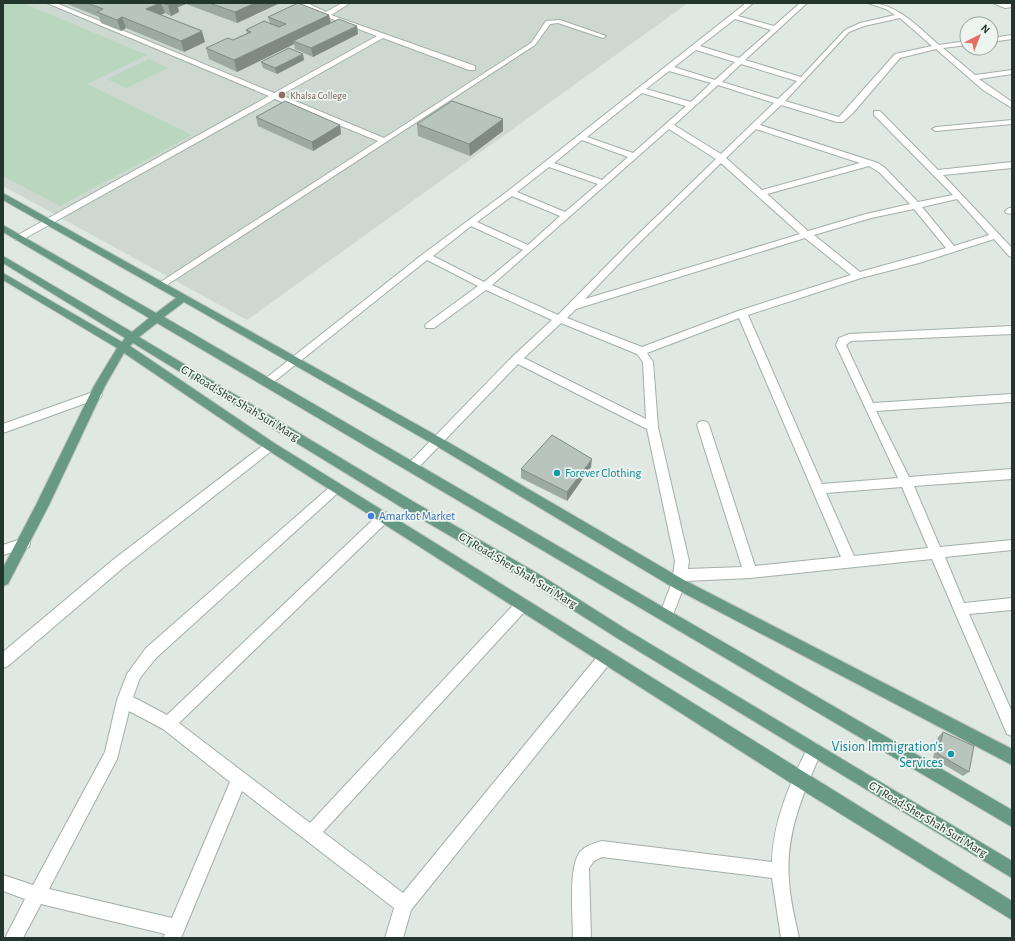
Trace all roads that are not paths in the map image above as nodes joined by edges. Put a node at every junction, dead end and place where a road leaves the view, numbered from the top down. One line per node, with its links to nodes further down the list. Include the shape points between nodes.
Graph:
1 (50, 3): 28 (street)
2 (302, 3): 9 (street)
3 (348, 3): 9 (street)
4 (750, 3): 10 (street)
5 (804, 3): 12 (street)
6 (871, 3): 11 (street)
7 (996, 3): 8 (street)
8 (1012, 5)
9 (326, 15): 13 (street)
10 (733, 16): 12 (street); 18 (street)
11 (902, 16): 19 (street); 25 (street, via 851,28)
12 (776, 29): 20 (street)
13 (382, 36): 21 (street); 28 (street)
14 (603, 36): 38 (street, via 558,21 548,22 533,44)
15 (1012, 37): 16 (street)
16 (999, 39)
17 (959, 44): 19 (street)
18 (694, 47): 20 (street); 22 (street)
19 (938, 47): 24 (street); 29 (street, via 898,56 842,119 834,119)
20 (740, 61): 25 (street); 26 (street)
21 (472, 68)
22 (668, 68): 26 (street); 27 (street)
23 (1012, 72): 24 (street)
24 (974, 77): 31 (street)
25 (802, 80): 29 (street)
26 (716, 82): 29 (street); 30 (street)
27 (640, 90): 30 (street); 37 (street)
28 (274, 94): 38 (street); 52 (street)
29 (780, 101): 35 (street)
30 (692, 105): 34 (street)
31 (1012, 106)
32 (877, 113): 44 (street)
33 (1012, 122): 36 (street)
34 (669, 126): 39 (street); 40 (street)
35 (754, 126): 40 (street); 42 (street)
36 (936, 129)
37 (580, 137): 39 (street); 41 (street)
38 (385, 142): 65 (street)
39 (634, 156): 45 (street)
40 (721, 158): 47 (street); 68 (street)
41 (547, 163): 45 (street); 46 (street)
42 (870, 163): 47 (street); 50 (street, via 882,170)
43 (1012, 165): 44 (street)
44 (936, 173): 49 (street)
45 (604, 183): 51 (street)
46 (511, 193): 51 (street); 53 (street)
47 (762, 193): 55 (street)
48 (3, 196): 52 (main road)
49 (959, 196): 50 (street); 56 (street)
50 (916, 205): 55 (street); 59 (street)
51 (567, 216): 58 (street)
52 (49, 222): 57 (street); 65 (main road)
53 (470, 222): 58 (street); 61 (street)
54 (3, 228): 57 (main road)
55 (806, 234): 64 (street); 68 (street)
56 (995, 236): 59 (street); 60 (street)
57 (19, 238): 70 (main road)
58 (529, 249): 66 (street)
59 (952, 249): 64 (street)
60 (1012, 254)
61 (426, 256): 66 (street); 77 (street)
62 (3, 259): 74 (main road, GT Road;Sher Shah Suri Marg)
63 (3, 276): 74 (main road)
64 (858, 276): 69 (street)
65 (162, 285): 67 (main road)
66 (485, 286): 71 (street); 72 (street)
67 (183, 298): 70 (main road); 77 (main road)
68 (571, 308): 71 (street)
69 (742, 313): 75 (street); 91 (street)
70 (156, 319): 74 (main road); 78 (main road)
71 (559, 319): 75 (street); 76 (street)
72 (430, 326)
73 (1012, 330): 81 (street, via 846,339 842,345)
74 (128, 342): 79 (main road, via 112,363); 86 (main road); 110 (main road, GT Road;Sher Shah Suri Marg, via 537,580)
75 (641, 352): 83 (street, via 648,362)
76 (517, 359): 83 (street); 85 (street)
77 (293, 360): 78 (street); 85 (main road)
78 (266, 382): 87 (main road)
79 (96, 395): 84 (street); 93 (main road)
80 (1012, 398): 81 (street)
81 (869, 407): 89 (street)
82 (703, 425): 98 (street)
83 (652, 427): 100 (street, via 681,553)
84 (3, 429)
85 (437, 441): 87 (street); 100 (main road)
86 (270, 446): 90 (main road); 106 (street, via 119,563)
87 (412, 467): 104 (main road)
88 (1012, 474): 89 (street)
89 (906, 483): 91 (street); 96 (street)
90 (336, 488): 92 (main road); 107 (street, via 151,653 134,674)
91 (818, 489): 97 (street)
92 (384, 517): 102 (main road); 109 (street)
93 (24, 543): 95 (street); 99 (main road)
94 (1012, 545): 96 (street)
95 (3, 550)
96 (936, 553): 97 (street); 103 (street)
97 (850, 562): 98 (street)
98 (750, 572): 100 (street)
99 (3, 580)
100 (681, 580): 104 (street); 111 (main road)
101 (1012, 604): 103 (street)
102 (522, 605): 105 (main road); 115 (street)
103 (961, 609): 108 (street)
104 (666, 616): 114 (main road)
105 (606, 657): 113 (main road); 120 (street)
106 (3, 661)
107 (124, 700): 109 (street); 119 (street, via 112,754)
108 (1011, 721)
109 (168, 724): 112 (street)
110 (814, 750): 113 (street); 116 (main road, GT Road;Sher Shah Suri Marg)
111 (1012, 757)
112 (239, 780): 115 (street); 122 (street)
113 (800, 780): 117 (street, via 782,841); 121 (main road)
114 (1012, 819)
115 (311, 833): 120 (street)
116 (1012, 870)
117 (780, 871): 125 (street, via 602,849 592,852 584,859 582,868); 126 (street)
118 (3, 883): 119 (street)
119 (38, 895): 122 (street); 123 (street)
120 (404, 905): 124 (street)
121 (1012, 911)
122 (174, 933)
123 (14, 938)
124 (394, 938)
125 (582, 938)
126 (790, 938)

